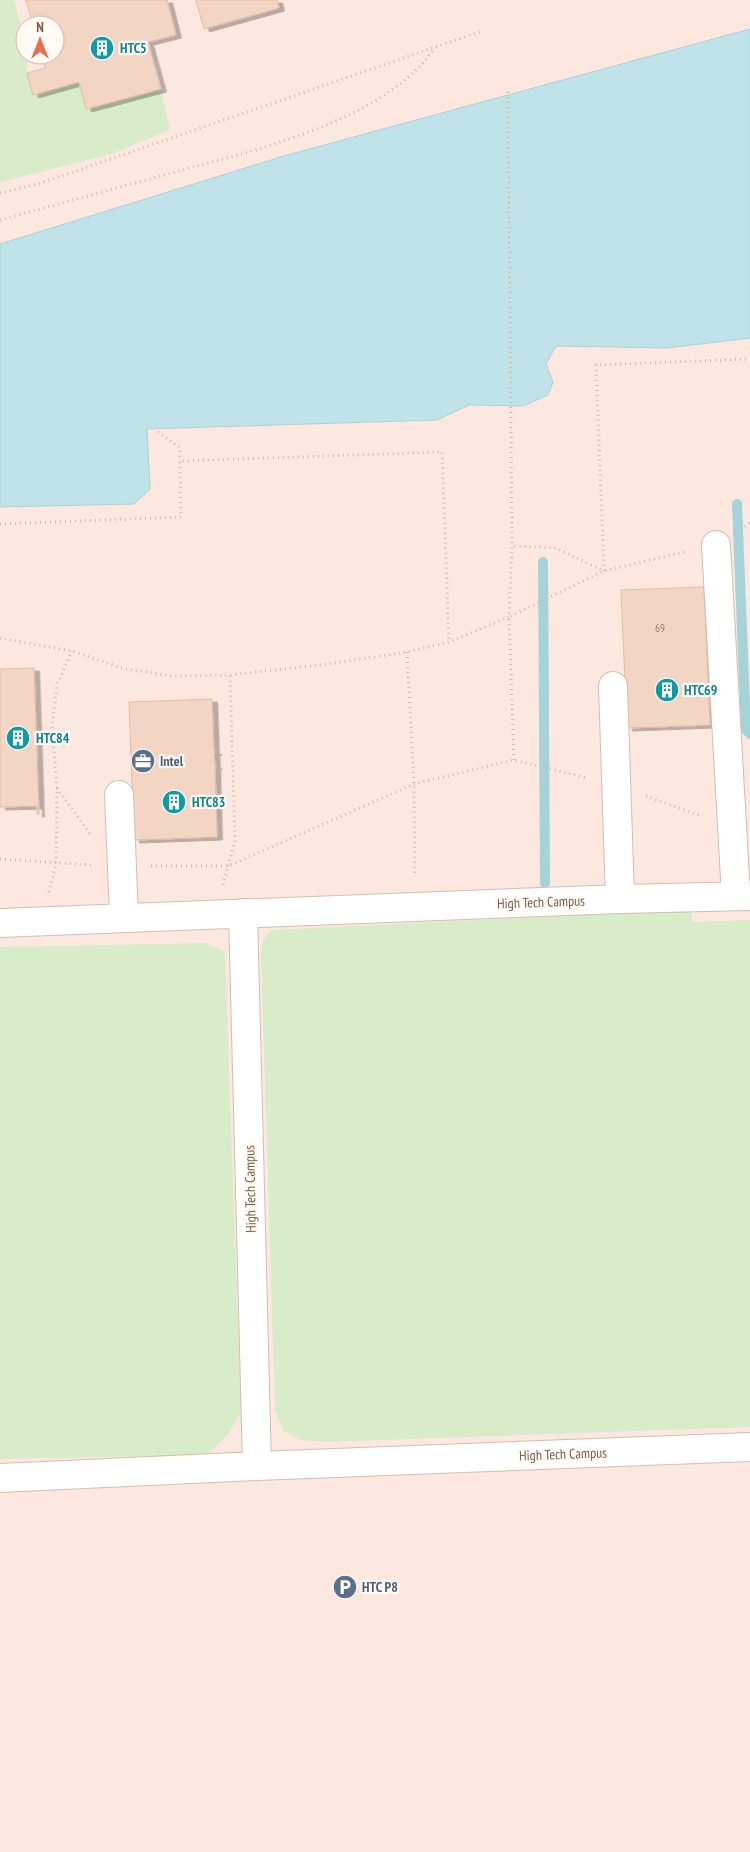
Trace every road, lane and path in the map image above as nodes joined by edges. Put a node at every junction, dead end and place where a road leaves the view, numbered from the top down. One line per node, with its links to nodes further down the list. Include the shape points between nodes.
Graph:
1 (482, 31): 2 (path)
2 (435, 48): 4 (path, via 38,184); 5 (path, via 424,63 358,111 295,138)
3 (508, 92): 11 (path)
4 (0, 193)
5 (0, 220)
6 (750, 359): 12 (path, via 596,365)
7 (158, 432): 8 (path, via 180,448)
8 (180, 461): 9 (path, via 181,516); 15 (path, via 442,452)
9 (0, 524)
10 (716, 545): 12 (path); 25 (street)
11 (512, 546): 12 (path, via 556,548); 13 (path)
12 (604, 571): 13 (path)
13 (509, 617): 15 (path); 20 (path)
14 (0, 638): 16 (path)
15 (449, 642): 17 (path)
16 (72, 651): 18 (path, via 125,669 172,676); 23 (path, via 57,685 52,727)
17 (407, 652): 18 (path); 21 (path)
18 (230, 675): 30 (path, via 236,841)
19 (613, 686): 22 (street)
20 (514, 760): 21 (path); 22 (path)
21 (414, 784): 30 (path); 33 (path)
22 (615, 785): 25 (path); 32 (street)
23 (57, 788): 26 (path); 28 (path)
24 (119, 795): 29 (street)
25 (733, 828): 31 (street)
26 (90, 834)
27 (0, 859): 28 (path)
28 (56, 864): 29 (path); 37 (path)
29 (122, 866): 30 (path); 36 (street)
30 (228, 866): 35 (path)
31 (743, 896): 32 (street, High Tech Campus)
32 (620, 899): 33 (street, High Tech Campus)
33 (416, 907): 34 (street, High Tech Campus)
34 (243, 913): 35 (street, High Tech Campus); 40 (street, High Tech Campus)
35 (214, 914): 36 (street, High Tech Campus)
36 (124, 918): 37 (street, High Tech Campus)
37 (41, 922): 38 (street, High Tech Campus)
38 (0, 923)
39 (750, 1447): 40 (street, High Tech Campus)
40 (257, 1466): 41 (street, High Tech Campus)
41 (0, 1478)

